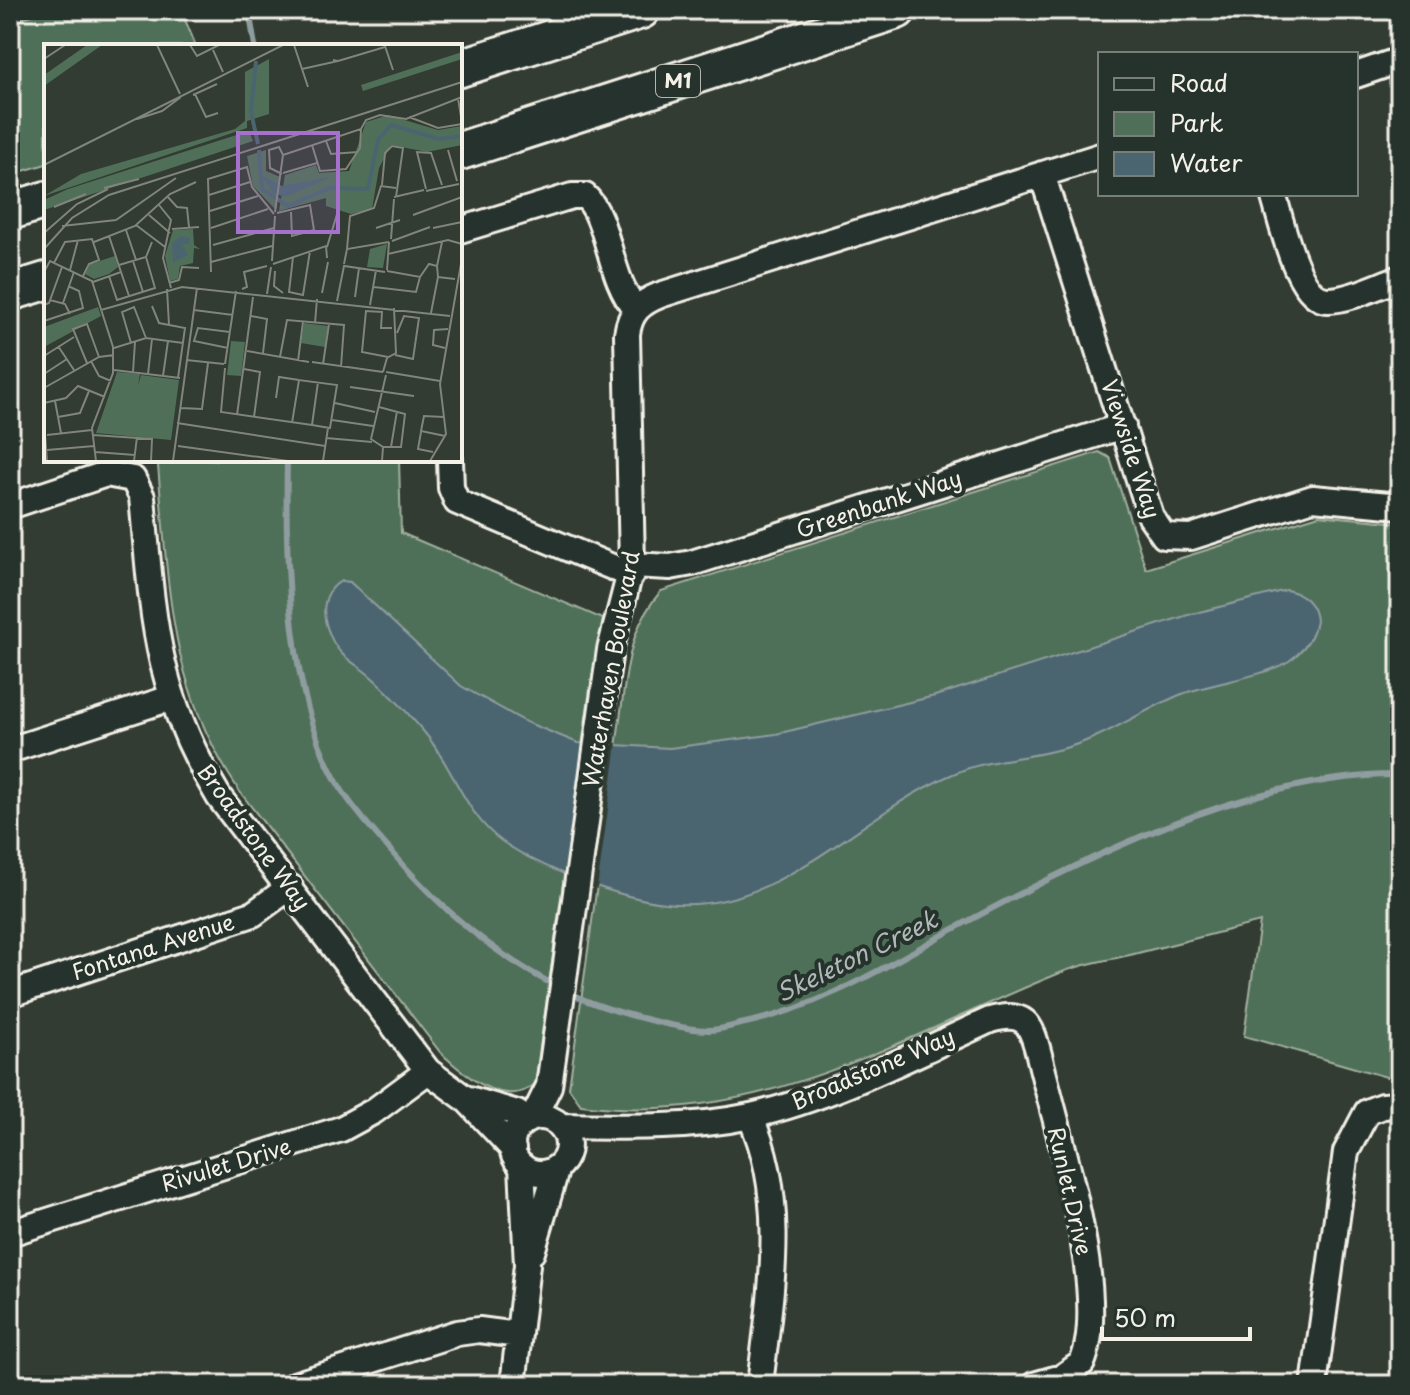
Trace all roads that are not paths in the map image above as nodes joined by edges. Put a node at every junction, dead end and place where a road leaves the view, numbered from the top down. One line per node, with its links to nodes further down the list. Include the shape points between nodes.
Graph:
1 (641, 10): 4 (highway)
2 (897, 10): 6 (highway, M1)
3 (1400, 60): 5 (street)
4 (462, 67)
5 (1358, 74)
6 (462, 150)
7 (1098, 157): 8 (street)
8 (1042, 174): 16 (street, via 660,295); 17 (street, Viewside Way)
9 (1274, 196): 13 (street, via 1301,280 1315,296 1331,300)
10 (44, 201): 11 (highway)
11 (10, 211)
12 (462, 229): 16 (street, via 579,195 590,201 619,284)
13 (1400, 278)
14 (44, 282): 15 (highway)
15 (10, 292)
16 (636, 309): 21 (street, Waterhaven Boulevard, via 627,334)
17 (1123, 426): 20 (street, Viewside Way, via 1151,517 1164,536 1173,539 1313,498); 21 (street, Greenbank Way, via 692,563)
18 (450, 462): 21 (street, via 457,502)
19 (10, 506): 22 (street, Broadstone Way, via 106,474 133,479 142,497 153,621)
20 (1400, 506)
21 (632, 570): 28 (street, Waterhaven Boulevard, via 604,691)
22 (171, 698): 23 (street); 24 (street, Broadstone Way, via 196,760 219,797)
23 (10, 750)
24 (290, 887): 25 (street, Fontana Avenue, via 253,914); 27 (street, Broadstone Way)
25 (10, 994)
26 (1022, 1019): 32 (street, Broadstone Way, via 990,1020 804,1101); 45 (street, Runlet Drive, via 1033,1033 1082,1225 1089,1284 1082,1363 1062,1377)
27 (428, 1071): 29 (street, Broadstone Way); 39 (street, Rivulet Drive, via 341,1129)
28 (549, 1086): 33 (street, Waterhaven Boulevard); 34 (street, Waterhaven Boulevard)
29 (466, 1099): 33 (street, Broadstone Way); 37 (street, Broadstone Way)
30 (1400, 1099): 36 (street, via 1380,1095 1360,1104 1346,1123)
31 (1400, 1105): 36 (street, via 1367,1112)
32 (750, 1116): 35 (street, Broadstone Way); 44 (street, via 771,1197 775,1251)
33 (530, 1119): 34 (street, via 546,1117); 37 (street, via 514,1134)
34 (560, 1124): 35 (street, Broadstone Way); 38 (street, via 568,1137)
35 (627, 1128): 38 (street, Broadstone Way)
36 (1346, 1152): 46 (street)
37 (518, 1157): 38 (street, via 538,1172); 40 (street)
38 (562, 1162): 40 (street)
39 (10, 1233)
40 (527, 1265): 41 (street)
41 (519, 1335): 42 (street, via 457,1333); 43 (street)
42 (294, 1385)
43 (513, 1385)
44 (760, 1385)
45 (1034, 1385)
46 (1314, 1385)

